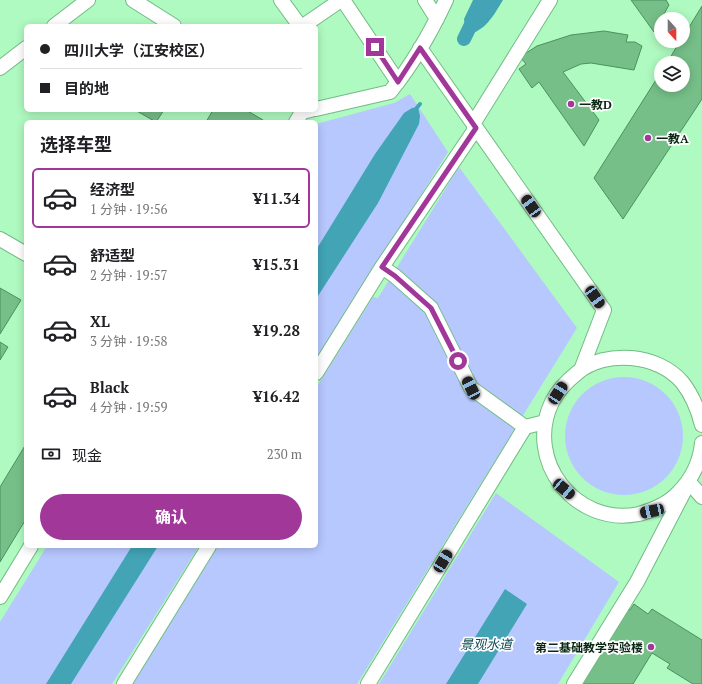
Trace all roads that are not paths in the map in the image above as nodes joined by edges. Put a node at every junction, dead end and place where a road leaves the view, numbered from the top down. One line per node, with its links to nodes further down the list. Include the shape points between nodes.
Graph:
1 (88, 0): 9 (street)
2 (133, 0): 10 (street)
3 (282, 0): 11 (street)
4 (342, 0): 12 (street); 16 (street)
5 (425, 0): 8 (street)
6 (446, 0): 8 (street)
7 (550, 0): 18 (street)
8 (437, 19): 13 (street)
9 (57, 24)
10 (171, 24)
11 (299, 24)
12 (306, 24)
13 (420, 48): 16 (street); 18 (street)
14 (24, 50): 15 (street)
15 (0, 68)
16 (398, 82): 17 (street, via 390,92)
17 (318, 110)
18 (474, 126): 21 (street); 23 (street, via 604,310)
19 (0, 239): 20 (street)
20 (24, 253)
21 (382, 267): 22 (street); 26 (street, via 431,308 471,388)
22 (318, 370)
23 (581, 370): 24 (street, via 564,384 552,402); 25 (street, via 606,359 633,357 659,365 681,381 696,404)
24 (545, 422): 26 (street); 28 (street, via 544,446 551,469 564,489 582,504 604,514 628,516 652,511 673,499)
25 (702, 426)
26 (525, 427): 34 (street)
27 (702, 443): 28 (street, via 701,457)
28 (689, 482): 29 (street); 35 (street, via 637,582)
29 (702, 498)
30 (30, 548): 32 (street)
31 (208, 548): 33 (street)
32 (0, 596)
33 (124, 684)
34 (368, 684)
35 (574, 684)

